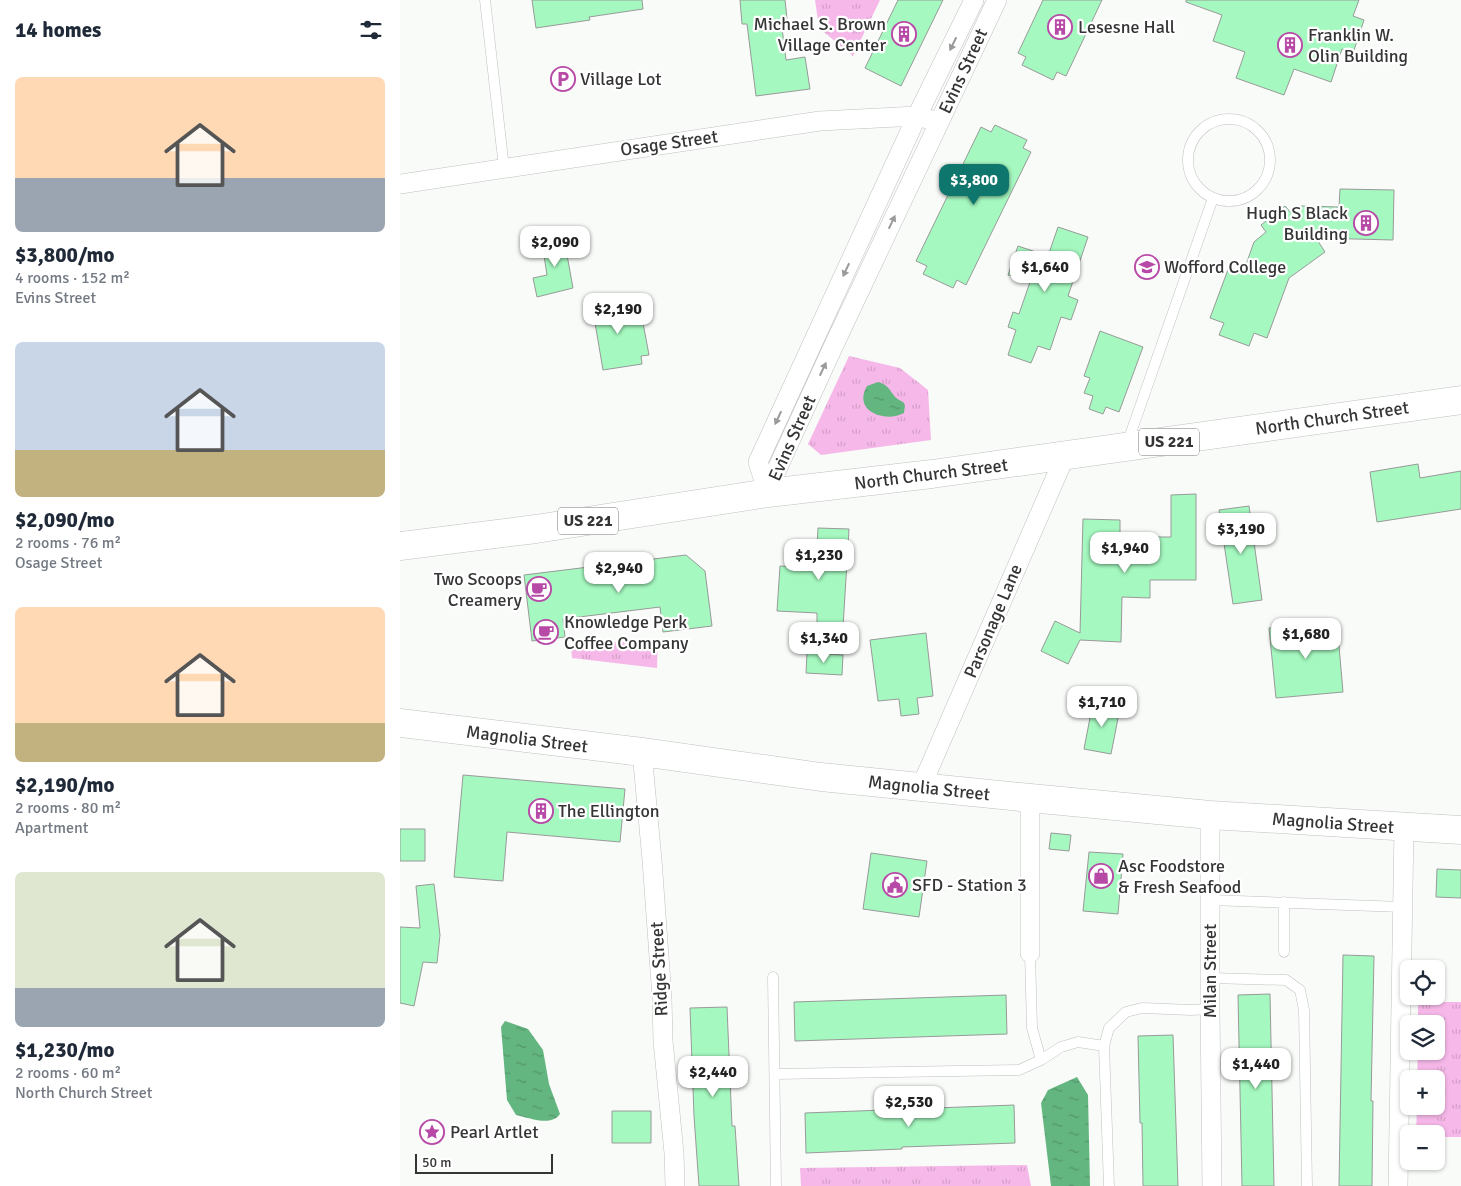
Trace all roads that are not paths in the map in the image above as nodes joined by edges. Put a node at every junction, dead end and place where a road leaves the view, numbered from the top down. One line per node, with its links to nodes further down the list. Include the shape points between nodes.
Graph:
1 (485, 0): 6 (lane)
2 (974, 0): 4 (street, Evins Street, one-way to 4)
3 (997, 0): 5 (street, Evins Street)
4 (917, 116): 5 (street, Osage Street); 6 (street, Osage Street, via 820,121); 12 (street, Evins Street, one-way to 12, via 758,462)
5 (939, 122): 12 (street, Evins Street, one-way to 5)
6 (504, 168): 7 (street, Osage Street)
7 (400, 184)
8 (1213, 198): 8 (lane, via 1229,201 1245,198 1259,189 1268,176 1271,160 1268,144 1259,130 1246,121 1230,118 1214,121 1200,130 1191,144 1188,160 1191,176 1200,189); 10 (lane)
9 (1461, 400): 10 (street, North Church Street / US 221)
10 (1126, 448): 11 (street, North Church Street / US 221)
11 (1065, 456): 12 (street, North Church Street / US 221); 16 (street, Parsonage Lane)
12 (768, 493): 13 (street, North Church Street / US 221, via 536,529)
13 (400, 546)
14 (400, 723): 15 (street, Magnolia Street)
15 (642, 752): 16 (street, Magnolia Street); 32 (street, Ridge Street)
16 (921, 787): 17 (street, Magnolia Street)
17 (1030, 798): 18 (street, Magnolia Street); 25 (street)
18 (1210, 815): 19 (street, Magnolia Street); 21 (street, Milan Street)
19 (1404, 827): 20 (street, Magnolia Street); 23 (street)
20 (1461, 830)
21 (1210, 900): 22 (lane); 27 (street, Milan Street)
22 (1284, 902): 23 (lane); 24 (lane)
23 (1403, 907): 37 (street)
24 (1284, 952)
25 (1030, 953): 30 (lane, via 1032,1028)
26 (773, 977): 31 (lane)
27 (1210, 978): 28 (street, Milan Street); 36 (lane, via 1286,980 1300,990 1304,1010)
28 (1210, 1009): 29 (lane, via 1142,1008 1126,1012 1109,1028); 35 (street, Milan Street)
29 (1104, 1046): 30 (lane, via 1078,1042 1061,1047); 34 (lane)
30 (1041, 1060): 31 (lane, via 1019,1070)
31 (775, 1074): 33 (lane)
32 (675, 1186)
33 (776, 1186)
34 (1108, 1186)
35 (1212, 1186)
36 (1307, 1186)
37 (1398, 1186)

